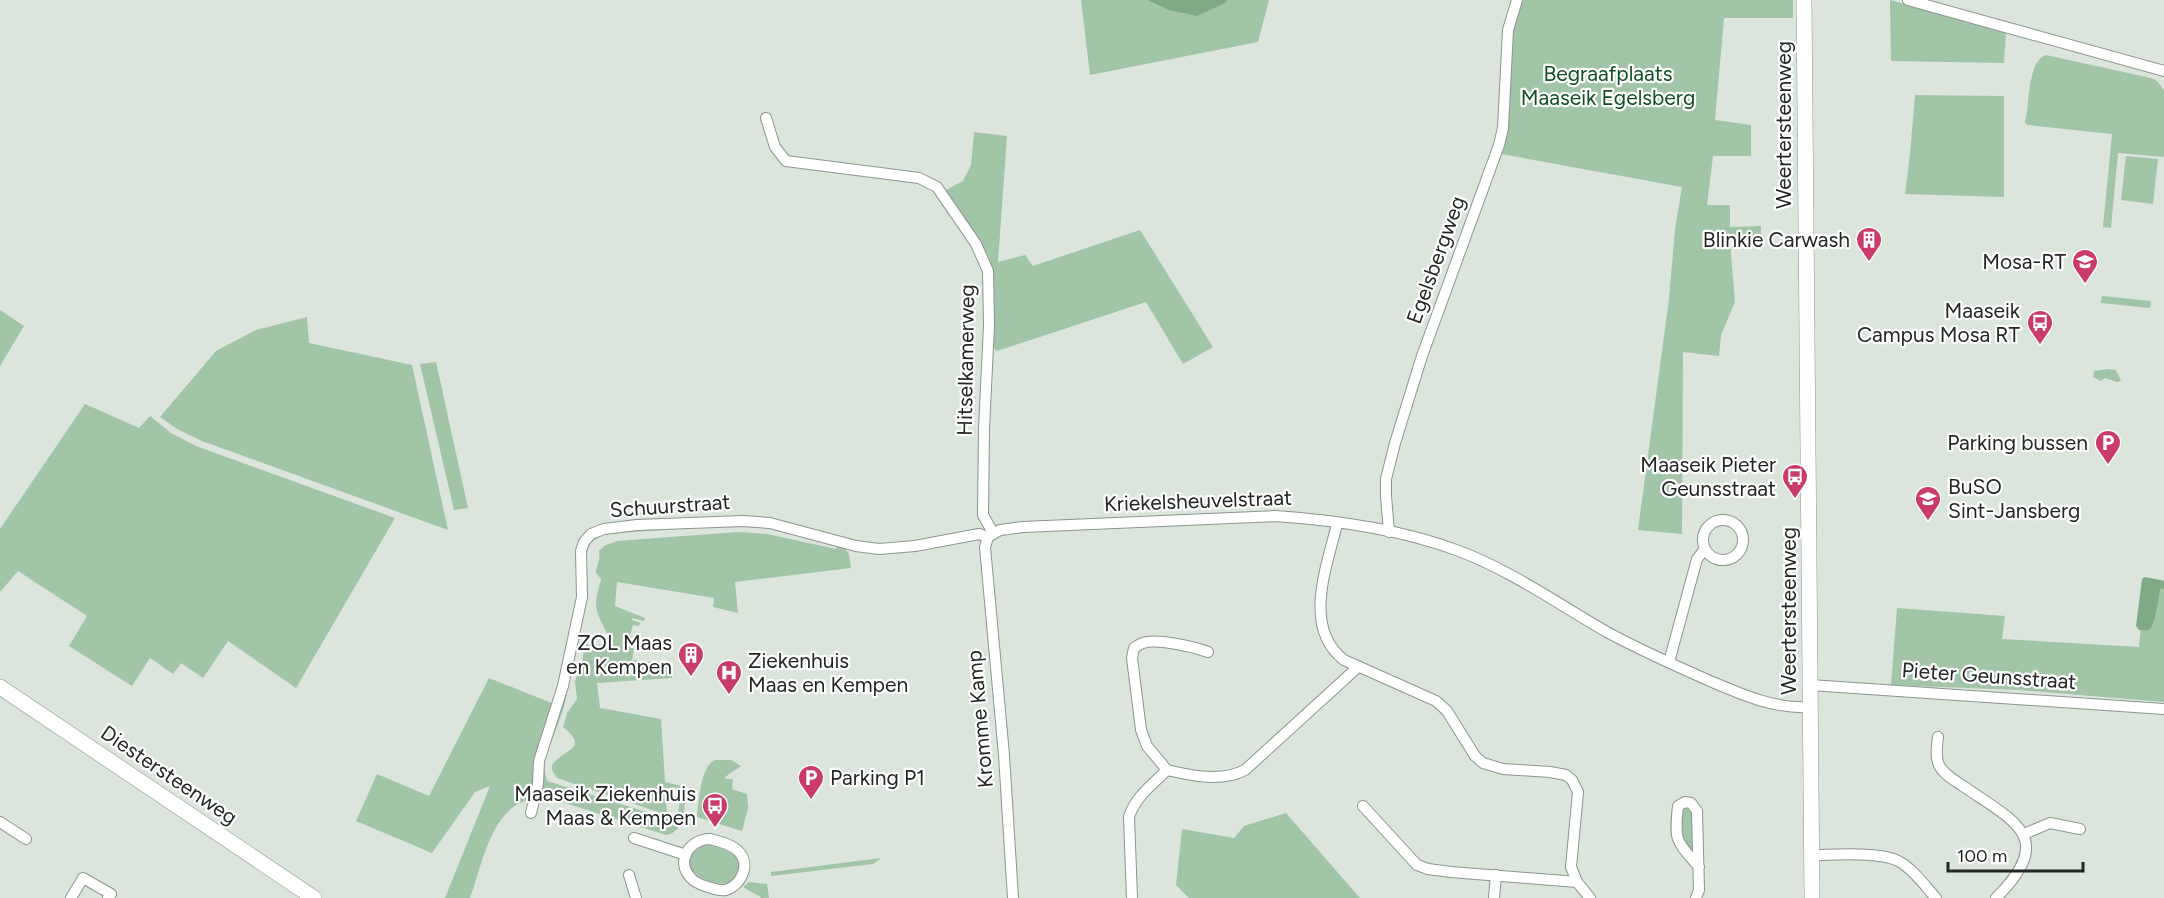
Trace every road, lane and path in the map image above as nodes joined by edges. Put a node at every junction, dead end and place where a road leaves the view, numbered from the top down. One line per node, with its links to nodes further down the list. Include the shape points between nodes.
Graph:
1 (1517, 0): 7 (street, Egelsbergweg, via 1508,30 1499,145 1422,356 1395,443 1386,479)
2 (1804, 0): 13 (main road, Weertersteenweg)
3 (1908, 0): 4 (street)
4 (2164, 71)
5 (766, 118): 8 (street, Hitselkamerweg, via 775,147 786,161 919,178 937,187 976,244 988,271 983,514)
6 (1337, 524): 7 (street, Kriekelsheuvelstraat); 8 (street, Kriekelsheuvelstraat, via 1275,516 1023,527); 12 (street, via 1319,601 1320,615 1336,653)
7 (1389, 532): 11 (street, Kriekelsheuvelstraat, via 1459,551 1498,569 1609,633)
8 (990, 535): 20 (street, Schuurstraat, via 879,549 770,523 743,521 637,525 591,534 581,550 582,597 563,686 538,761 538,784); 36 (street, Kromme Kamp, via 986,547)
9 (1705, 549): 11 (street, via 1697,559)
10 (1208, 652): 18 (street, via 1162,642 1144,642 1134,648 1141,730 1147,746)
11 (1669, 662): 15 (street, Kriekelsheuvelstraat, via 1763,702)
12 (1358, 667): 18 (street, via 1245,770 1222,777); 31 (street, via 1436,701 1483,763 1503,769 1566,775 1572,780 1578,792 1571,867)
13 (1810, 685): 15 (main road, Weertersteenweg); 16 (street, Pieter Geunsstraat)
14 (0, 687): 34 (main road, Diestersteenweg)
15 (1810, 707): 27 (main road, Weertersteenweg)
16 (2164, 709)
17 (1938, 737): 23 (street, via 1938,763 1943,771 2013,821)
18 (1167, 770): 37 (street, via 1138,799 1129,817)
19 (1363, 806): 30 (street, via 1417,865)
20 (531, 813)
21 (0, 822): 24 (street)
22 (2080, 829): 23 (street, via 2050,823)
23 (2024, 834): 43 (street, via 2022,865)
24 (26, 838)
25 (634, 838): 26 (street)
26 (686, 855): 26 (street, via 689,876 715,889 730,888 743,873 744,861 739,851 714,840 696,841)
27 (1812, 855): 41 (main road, Weertersteenweg); 42 (street, via 1894,858)
28 (1699, 867): 28 (street, via 1697,811 1685,802 1678,806 1675,834); 40 (street)
29 (629, 875): 35 (street)
30 (1496, 875): 31 (street); 38 (street)
31 (1576, 882): 39 (street)
32 (71, 898): 33 (street, via 83,878 111,894)
33 (108, 898)
34 (314, 898)
35 (636, 898)
36 (1013, 898)
37 (1132, 898)
38 (1494, 898)
39 (1590, 898)
40 (1695, 898)
41 (1812, 898)
42 (1936, 898)
43 (1996, 898)

